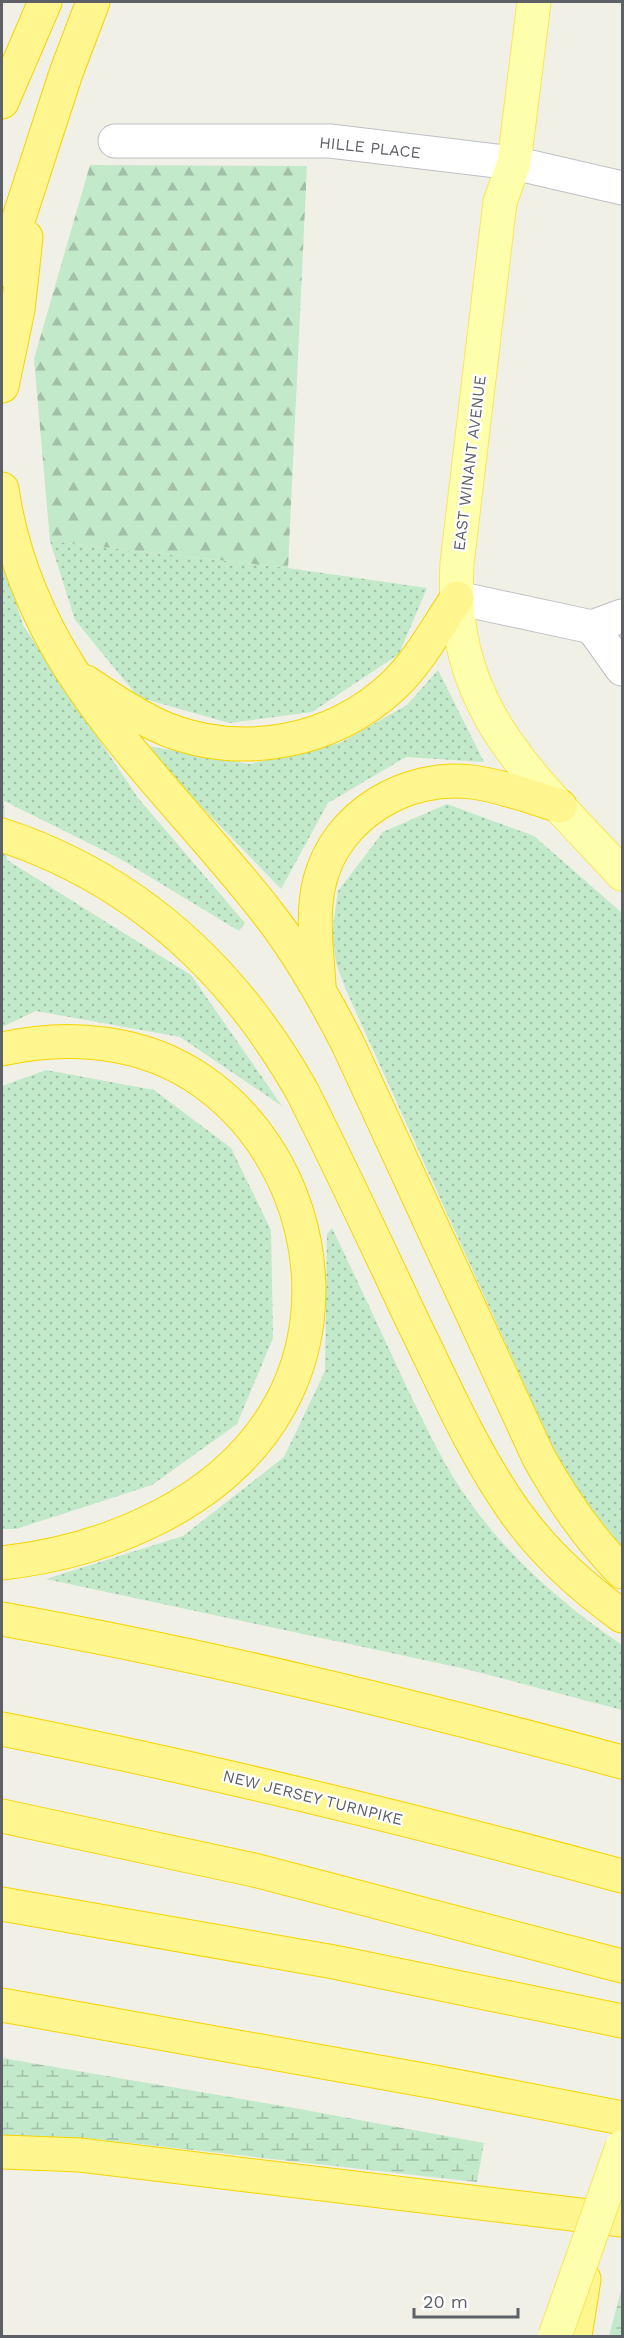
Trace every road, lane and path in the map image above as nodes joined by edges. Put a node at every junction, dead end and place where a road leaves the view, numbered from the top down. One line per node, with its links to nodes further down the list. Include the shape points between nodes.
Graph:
1 (45, 2): 4 (highway)
2 (93, 2): 7 (highway)
3 (534, 2): 6 (main road, EAST WINANT AVENUE)
4 (2, 102)
5 (115, 141): 6 (street, HILLE PLACE, via 330,141)
6 (514, 163): 8 (street, HILLE PLACE); 12 (main road, EAST WINANT AVENUE, via 500,202 457,564)
7 (33, 171): 9 (highway); 10 (highway, via 18,310)
8 (622, 188)
9 (2, 270)
10 (2, 386)
11 (2, 489): 16 (highway, via 12,537 33,600)
12 (457, 598): 14 (street); 16 (highway, via 393,686 349,718 299,738 246,745 191,737 150,722); 17 (main road, EAST WINANT AVENUE, via 467,661 485,709 513,753)
13 (622, 616): 14 (street)
14 (592, 627): 15 (street)
15 (622, 669)
16 (72, 673): 20 (highway, via 102,718 272,918)
17 (560, 806): 19 (main road, EAST WINANT AVENUE); 20 (highway, via 469,782 418,786 377,803 338,840 319,882 315,921)
18 (2, 835): 24 (highway, via 80,868 164,922 214,969 260,1022 302,1090 455,1409 494,1480 543,1546)
19 (622, 874)
20 (319, 987): 23 (highway, via 538,1456 574,1517)
21 (2, 1049): 22 (highway, via 52,1041 109,1044 158,1058 203,1081 240,1114 274,1158 304,1238 310,1295 302,1350 280,1404 264,1430 228,1471 180,1505 122,1533 65,1551)
22 (2, 1563)
23 (622, 1572)
24 (622, 1616)
25 (2, 1619): 27 (highway, via 332,1687)
26 (2, 1729): 29 (highway, NEW JERSEY TURNPIKE, via 281,1788)
27 (622, 1762)
28 (2, 1816): 31 (highway, via 254,1870)
29 (622, 1876)
30 (2, 1904): 33 (highway, via 334,1962)
31 (622, 1966)
32 (2, 2005): 34 (highway)
33 (622, 2021)
34 (622, 2118)
35 (622, 2146): 37 (main road, bridge)
36 (2, 2152): 37 (highway, via 80,2155)
37 (608, 2223): 38 (main road, bridge); 39 (highway, bridge)
38 (555, 2337)
39 (575, 2337)

